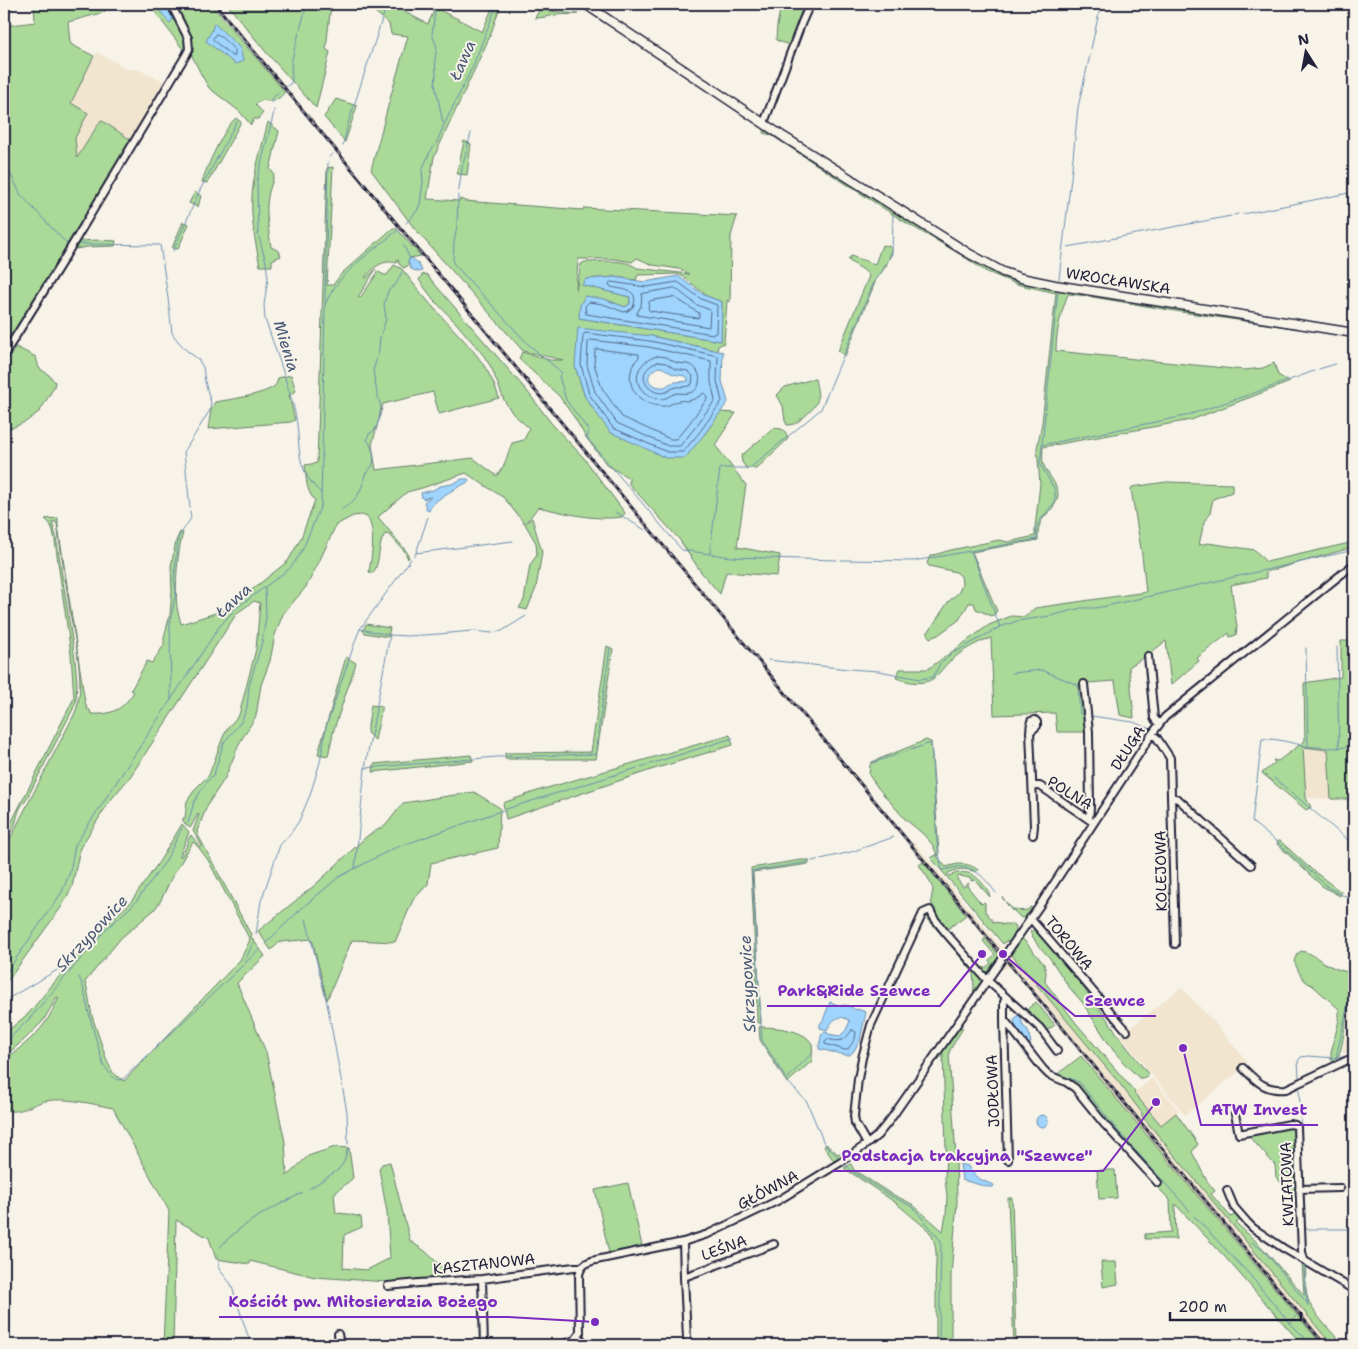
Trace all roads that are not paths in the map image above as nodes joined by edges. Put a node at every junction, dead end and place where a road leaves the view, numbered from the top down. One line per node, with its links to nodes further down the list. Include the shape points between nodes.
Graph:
1 (171, 4): 6 (street, via 188,38 189,49)
2 (585, 4): 4 (main road, WROCŁAWSKA)
3 (810, 4): 4 (street)
4 (764, 123): 5 (main road, WROCŁAWSKA, via 894,207 1003,272 1055,285)
5 (1354, 333)
6 (4, 355)
7 (1354, 564): 10 (street, DŁUGA, via 1171,710)
8 (1148, 656): 10 (street, via 1154,720)
9 (1084, 684): 15 (street, via 1089,732)
10 (1159, 724): 12 (street, DŁUGA)
11 (1030, 732): 13 (street, POLNA)
12 (1152, 734): 14 (street, KOLEJOWA, via 1170,758); 15 (street, DŁUGA)
13 (1033, 786): 15 (street, POLNA, via 1040,786); 16 (street, POLNA)
14 (1172, 797): 17 (street); 19 (street, KOLEJOWA)
15 (1091, 821): 18 (street, DŁUGA)
16 (1033, 835)
17 (1251, 865)
18 (1030, 918): 20 (street, DŁUGA); 24 (street, TOROWA)
19 (1175, 944)
20 (987, 980): 21 (street, DŁUGA); 22 (street); 29 (street, via 930,910 923,913 871,1025 864,1050 854,1116)
21 (976, 995): 29 (street, GŁÓWNA, via 890,1120)
22 (1006, 997): 23 (street, JODŁOWA); 25 (street, via 1040,1028)
23 (1004, 1021): 30 (street, JODŁOWA); 31 (street, via 1043,1070 1075,1088)
24 (1126, 1031)
25 (1057, 1051)
26 (1354, 1057): 27 (street, via 1286,1089 1262,1085)
27 (1243, 1068)
28 (1235, 1114): 33 (street, KWIATOWA, via 1239,1134 1295,1125)
29 (867, 1144): 35 (street, GŁÓWNA, via 779,1200 708,1234)
30 (1008, 1160)
31 (1158, 1183)
32 (1340, 1188): 33 (street)
33 (1299, 1189): 37 (street, KWIATOWA)
34 (1227, 1190): 37 (street, KWIATOWA, via 1234,1207 1247,1222 1267,1238)
35 (683, 1242): 38 (street, GŁÓWNA, via 596,1260); 39 (street, LEŚNA)
36 (774, 1244): 39 (street, LEŚNA)
37 (1304, 1259): 42 (street, KWIATOWA)
38 (582, 1267): 40 (street, KASZTANOWA); 44 (street)
39 (684, 1277): 49 (street, LEŚNA)
40 (482, 1279): 41 (street, KASZTANOWA); 46 (street)
41 (388, 1286)
42 (1354, 1290)
43 (338, 1334): 45 (street)
44 (578, 1337): 47 (street); 48 (street)
45 (340, 1345)
46 (484, 1345)
47 (561, 1345)
48 (586, 1345)
49 (689, 1345)

